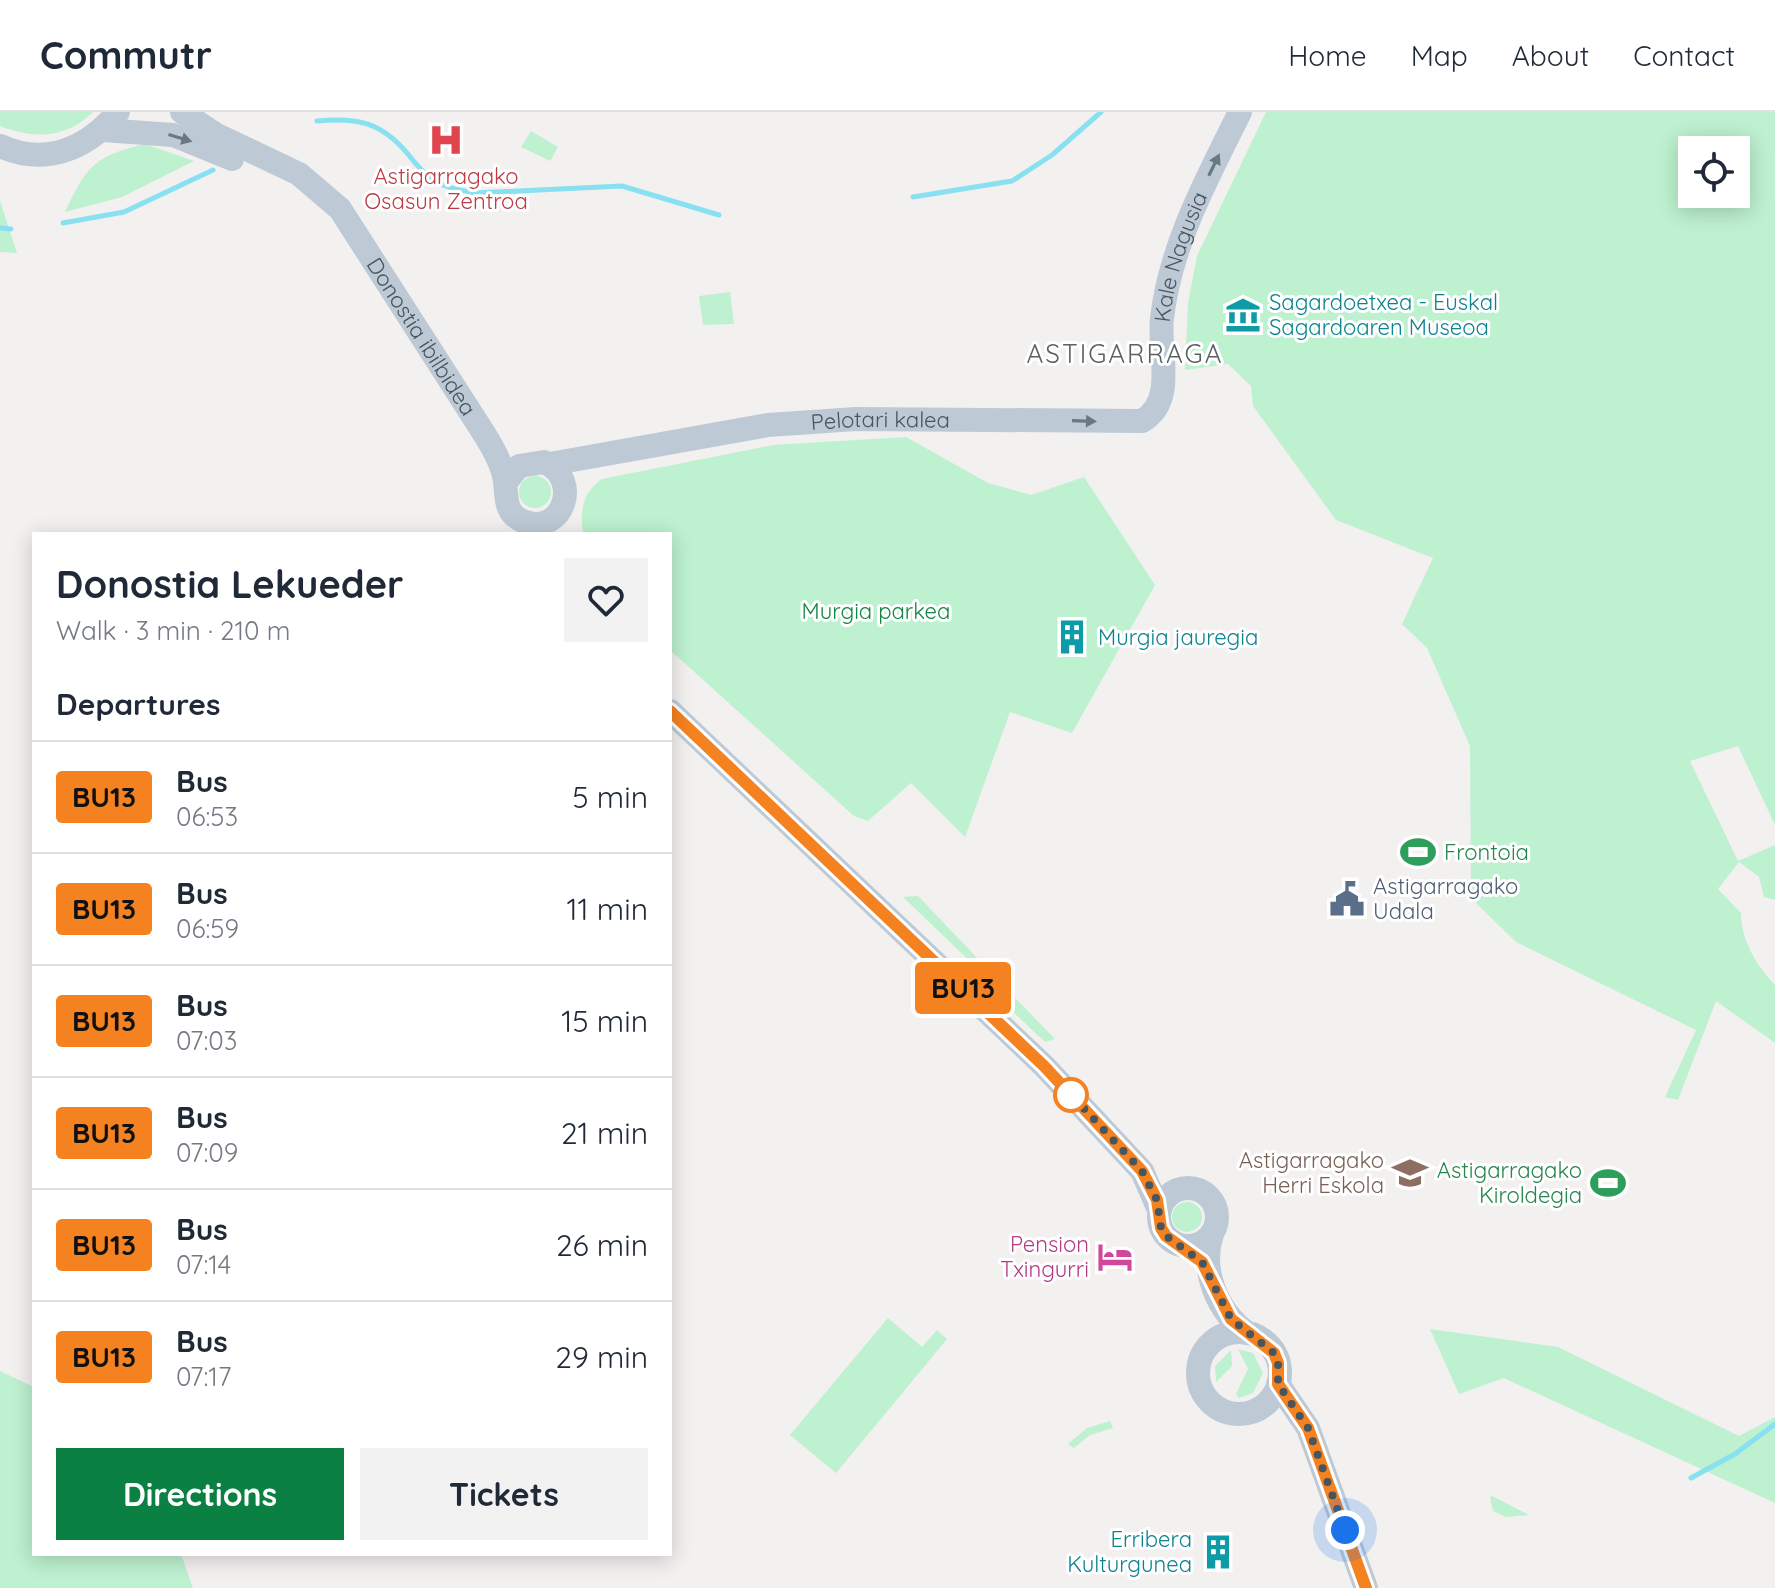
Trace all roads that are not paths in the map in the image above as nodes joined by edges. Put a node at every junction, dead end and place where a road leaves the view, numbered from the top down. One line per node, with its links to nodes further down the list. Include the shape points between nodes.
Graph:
1 (182, 112): 5 (main road, Donostia ibilbidea, via 302,177 340,209)
2 (1240, 112): 6 (main road, Kale Nagusia, one-way to 2, via 1163,393 1162,320 1175,252)
3 (111, 121): 4 (main road, via 81,146 59,153 35,155); 5 (main road, Donostia ibilbidea, one-way to 5, via 195,143 316,200)
4 (0, 146)
5 (359, 236): 7 (main road, Donostia ibilbidea)
6 (1156, 410): 8 (main road, Pelotari kalea, one-way to 6, via 768,425 856,419 1134,422)
7 (485, 435): 9 (main road, Donostia ibilbidea); 10 (main road, Donostia ibilbidea)
8 (603, 452): 9 (main road, Pelotari kalea); 11 (main road, via 573,476)
9 (541, 463): 10 (main road, via 519,466); 11 (main road, via 563,476)
10 (506, 482): 12 (main road, via 509,510)
11 (563, 513): 12 (main road)
12 (534, 528)
13 (672, 713): 14 (main road, via 1044,1066)
14 (1142, 1171): 15 (main road); 16 (main road)
15 (1180, 1189): 16 (main road); 17 (main road, via 1196,1189 1211,1200 1217,1218)
16 (1159, 1210): 18 (main road, via 1161,1228)
17 (1212, 1234): 18 (main road, via 1199,1245); 19 (main road)
18 (1181, 1246): 19 (main road)
19 (1208, 1269): 20 (main road)
20 (1219, 1300): 21 (main road); 22 (main road)
21 (1247, 1333): 22 (main road, via 1227,1334); 23 (main road, via 1274,1353)
22 (1210, 1344): 24 (main road, via 1198,1374 1207,1400 1226,1413)
23 (1278, 1384): 24 (main road); 25 (main road)
24 (1259, 1409): 25 (main road, via 1285,1413)
25 (1308, 1428): 26 (main road)
26 (1366, 1588)

